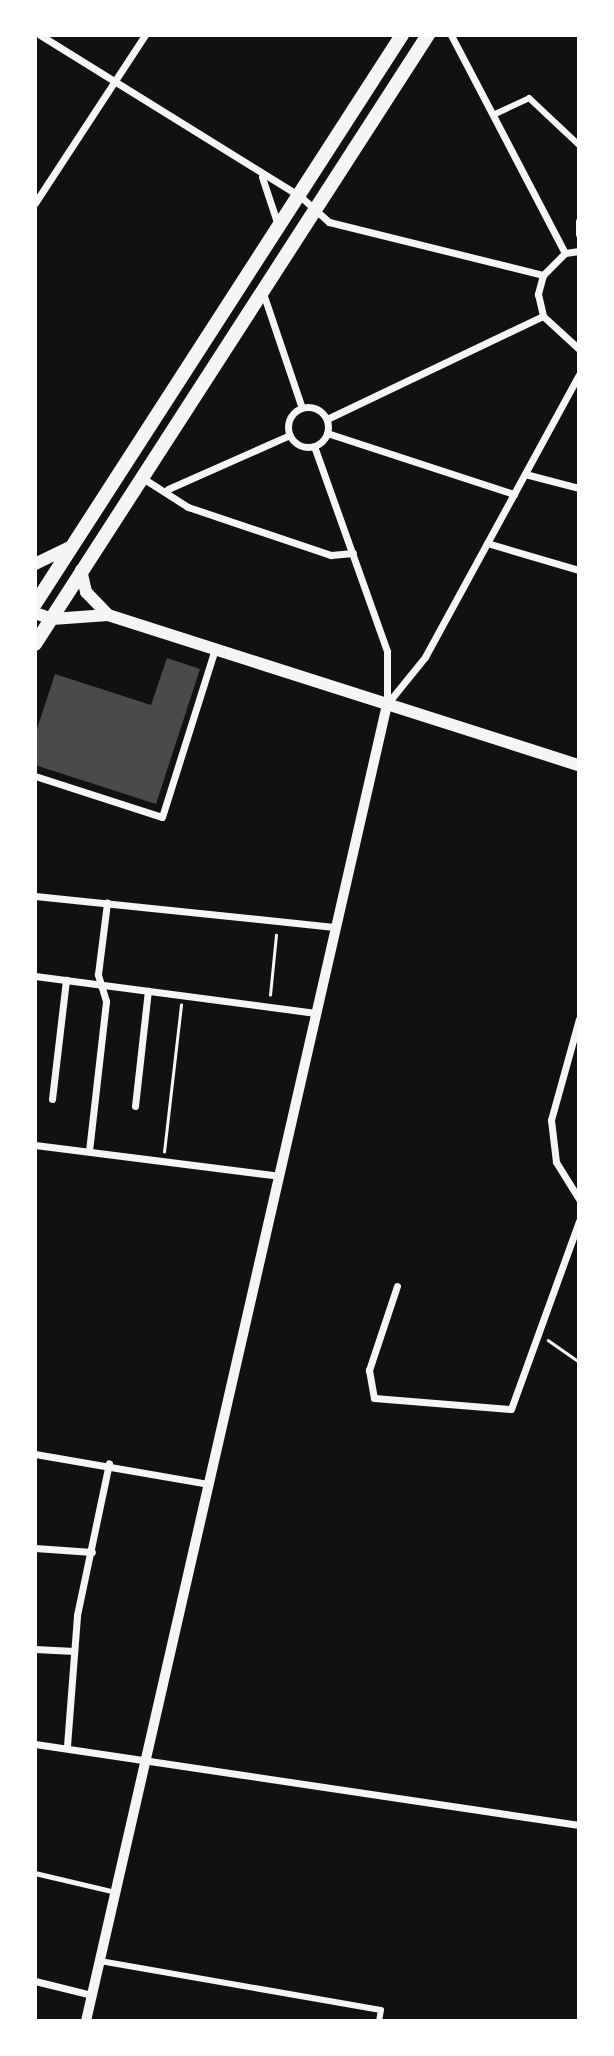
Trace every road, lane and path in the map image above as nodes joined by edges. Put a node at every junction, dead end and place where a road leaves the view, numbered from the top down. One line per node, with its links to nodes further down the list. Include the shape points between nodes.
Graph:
1 (40, 35): 6 (street)
2 (145, 35): 6 (street)
3 (402, 35): 10 (main road)
4 (428, 35): 12 (main road)
5 (451, 35): 7 (street)
6 (115, 81): 9 (street); 11 (street)
7 (493, 115): 8 (street, via 529,98); 17 (street)
8 (579, 145)
9 (262, 177): 10 (street); 14 (street, via 274,196)
10 (300, 196): 12 (street); 14 (main road)
11 (35, 203)
12 (315, 211): 18 (street, via 338,226); 19 (main road)
13 (579, 221): 15 (street)
14 (277, 231): 33 (main road)
15 (579, 234)
16 (579, 251): 17 (street)
17 (565, 253): 18 (street)
18 (543, 275): 20 (street)
19 (262, 290): 23 (street); 29 (main road)
20 (542, 316): 21 (street); 24 (street)
21 (579, 349)
22 (579, 375): 28 (street)
23 (302, 408): 24 (street, via 313,408); 26 (street, via 289,422)
24 (327, 419): 25 (street)
25 (327, 433): 27 (street); 32 (street)
26 (290, 435): 27 (street, via 302,446); 31 (street)
27 (314, 446): 35 (street)
28 (525, 474): 30 (street); 32 (street)
29 (141, 477): 31 (street); 38 (main road)
30 (579, 488)
31 (168, 489): 35 (street, via 188,507 331,555)
32 (514, 494): 34 (street)
33 (79, 541): 36 (main road); 39 (main road)
34 (487, 543): 37 (street); 45 (street, via 425,657)
35 (353, 553): 45 (street, via 387,650)
36 (35, 564)
37 (579, 569)
38 (82, 570): 41 (main road, via 86,592); 42 (main road)
39 (35, 604)
40 (35, 613): 42 (main road)
41 (108, 615): 42 (main road); 44 (main road)
42 (52, 619): 43 (main road)
43 (35, 644)
44 (215, 649): 45 (main road); 47 (street, via 162,817)
45 (387, 705): 46 (main road); 50 (street)
46 (579, 765)
47 (35, 776)
48 (35, 896): 49 (street)
49 (107, 903): 50 (street); 54 (street)
50 (336, 927): 58 (street)
51 (276, 936): 57 (path)
52 (35, 976): 53 (street)
53 (66, 980): 54 (street); 60 (street)
54 (101, 985): 55 (street); 63 (street, via 106,1001)
55 (148, 991): 56 (street); 61 (street)
56 (183, 995): 57 (street); 64 (path)
57 (269, 1006): 58 (street)
58 (316, 1013): 65 (street)
59 (578, 1024): 66 (street, via 551,1120 556,1162)
60 (52, 1099)
61 (135, 1105)
62 (35, 1144): 63 (street)
63 (89, 1151): 64 (street)
64 (163, 1160): 65 (street)
65 (279, 1176): 73 (street)
66 (579, 1199)
67 (579, 1221): 68 (street, via 511,1409 374,1398 369,1370)
68 (397, 1286)
69 (554, 1343): 70 (path)
70 (579, 1362)
71 (35, 1454): 72 (street)
72 (108, 1463): 73 (street); 75 (street)
73 (209, 1484): 80 (street)
74 (35, 1548): 75 (street)
75 (92, 1552): 77 (street)
76 (35, 1649): 77 (street)
77 (74, 1651): 79 (street)
78 (35, 1744): 79 (street)
79 (67, 1746): 80 (street)
80 (148, 1759): 81 (street); 83 (street)
81 (579, 1825)
82 (35, 1873): 83 (lane)
83 (117, 1892): 84 (street)
84 (100, 1961): 86 (street); 88 (street, via 381,2010)
85 (35, 1981): 86 (street)
86 (92, 1995): 87 (street)
87 (86, 2021)
88 (379, 2021)

